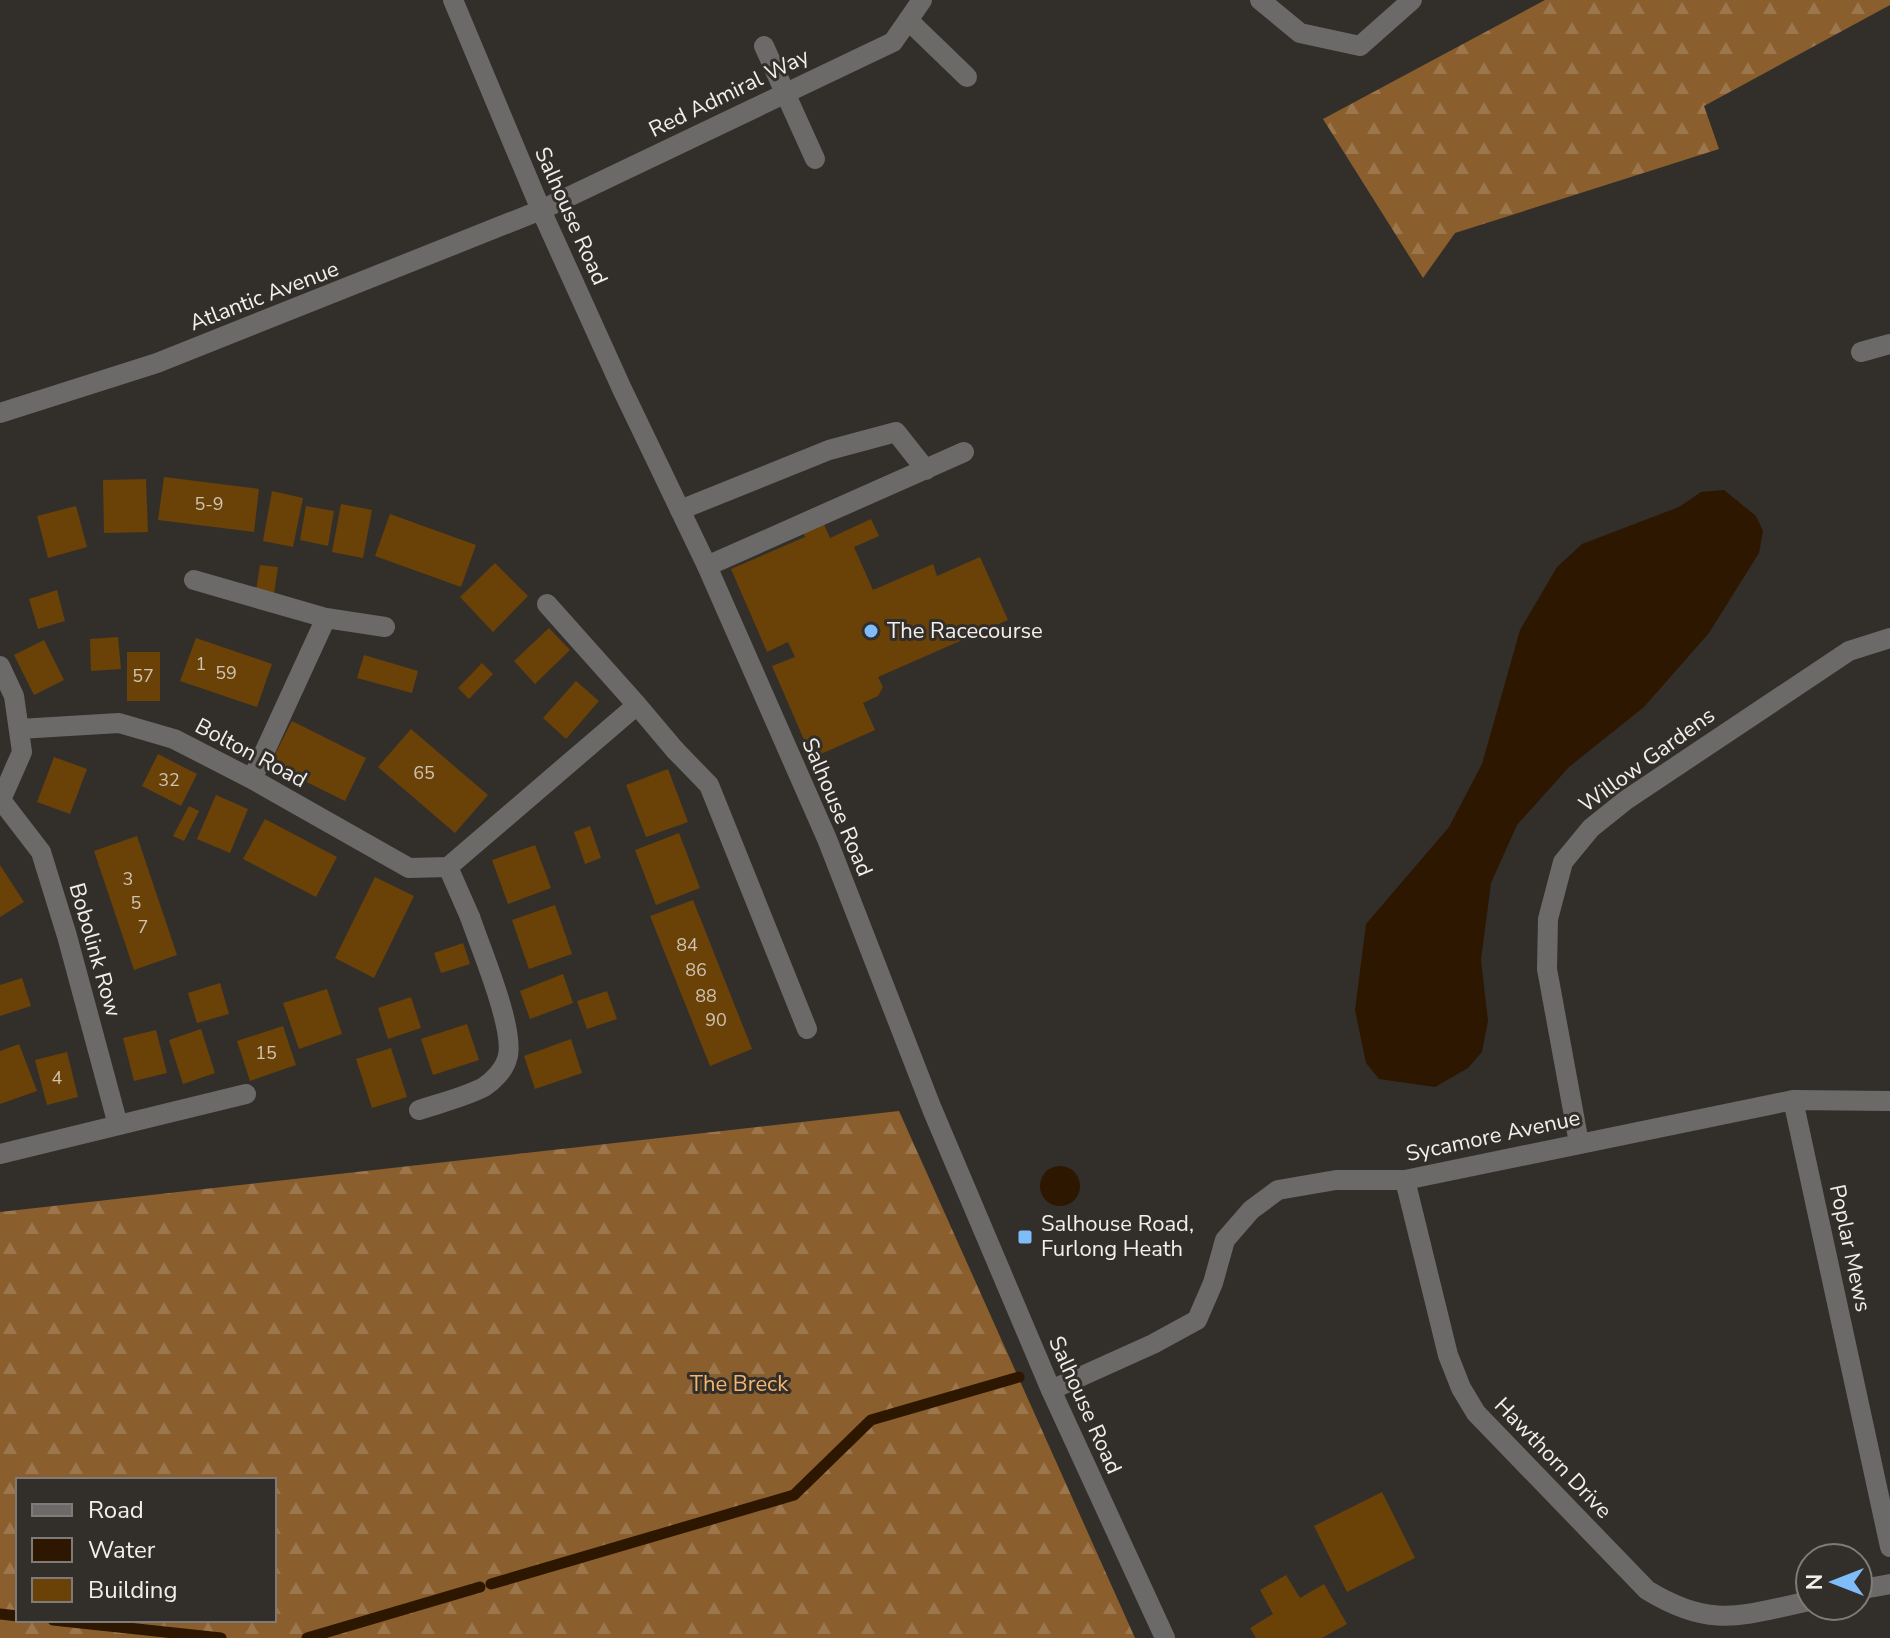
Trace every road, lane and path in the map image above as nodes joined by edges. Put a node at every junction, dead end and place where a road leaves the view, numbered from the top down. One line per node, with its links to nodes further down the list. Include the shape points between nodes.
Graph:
1 (453, 0): 10 (street, Salhouse Road)
2 (922, 0): 5 (street, Red Admiral Way)
3 (1260, 0): 4 (street, via 1300,33 1360,46)
4 (1412, 0)
5 (908, 20): 7 (street); 8 (street, Red Admiral Way, via 893,42)
6 (764, 46): 8 (street)
7 (967, 77)
8 (784, 94): 9 (street); 10 (street, Red Admiral Way)
9 (815, 159)
10 (541, 210): 13 (street, Atlantic Avenue, via 157,363); 16 (street, Salhouse Road)
11 (1890, 344): 12 (street)
12 (1861, 352)
13 (0, 413)
14 (964, 452): 15 (street)
15 (926, 470): 16 (street, via 896,432 829,450); 17 (street)
16 (680, 510): 17 (street, Salhouse Road)
17 (707, 566): 38 (street, Salhouse Road, via 827,839 932,1109)
18 (194, 580): 20 (street)
19 (547, 604): 24 (street)
20 (326, 618): 21 (street); 26 (street)
21 (385, 627)
22 (1890, 638): 35 (street, Willow Gardens, via 1849,651 1651,783 1591,828 1563,862 1548,919 1547,969)
23 (0, 666): 25 (street, via 14,696)
24 (637, 705): 28 (street); 29 (street, via 709,785)
25 (19, 729): 26 (street, Bolton Road, via 119,723 174,739); 27 (street, via 22,752)
26 (252, 779): 28 (street, Bolton Road, via 409,868)
27 (1, 801): 34 (street, Bobolink Row, via 41,852)
28 (448, 867): 33 (street, via 504,1016 508,1058 484,1087)
29 (807, 1029)
30 (246, 1094): 34 (street)
31 (1793, 1100): 32 (street, Sycamore Avenue); 35 (street, Sycamore Avenue); 39 (street, Poplar Mews)
32 (1890, 1101)
33 (419, 1110)
34 (118, 1125): 36 (street)
35 (1579, 1143): 37 (street, Sycamore Avenue)
36 (0, 1154)
37 (1405, 1180): 38 (street, Sycamore Avenue, via 1336,1180 1278,1190 1225,1240 1197,1320); 40 (street, Hawthorn Drive, via 1448,1355 1476,1413 1647,1590 1667,1603 1734,1617)
38 (1051, 1390): 41 (street, Salhouse Road)
39 (1890, 1547)
40 (1794, 1604)
41 (1165, 1638)

